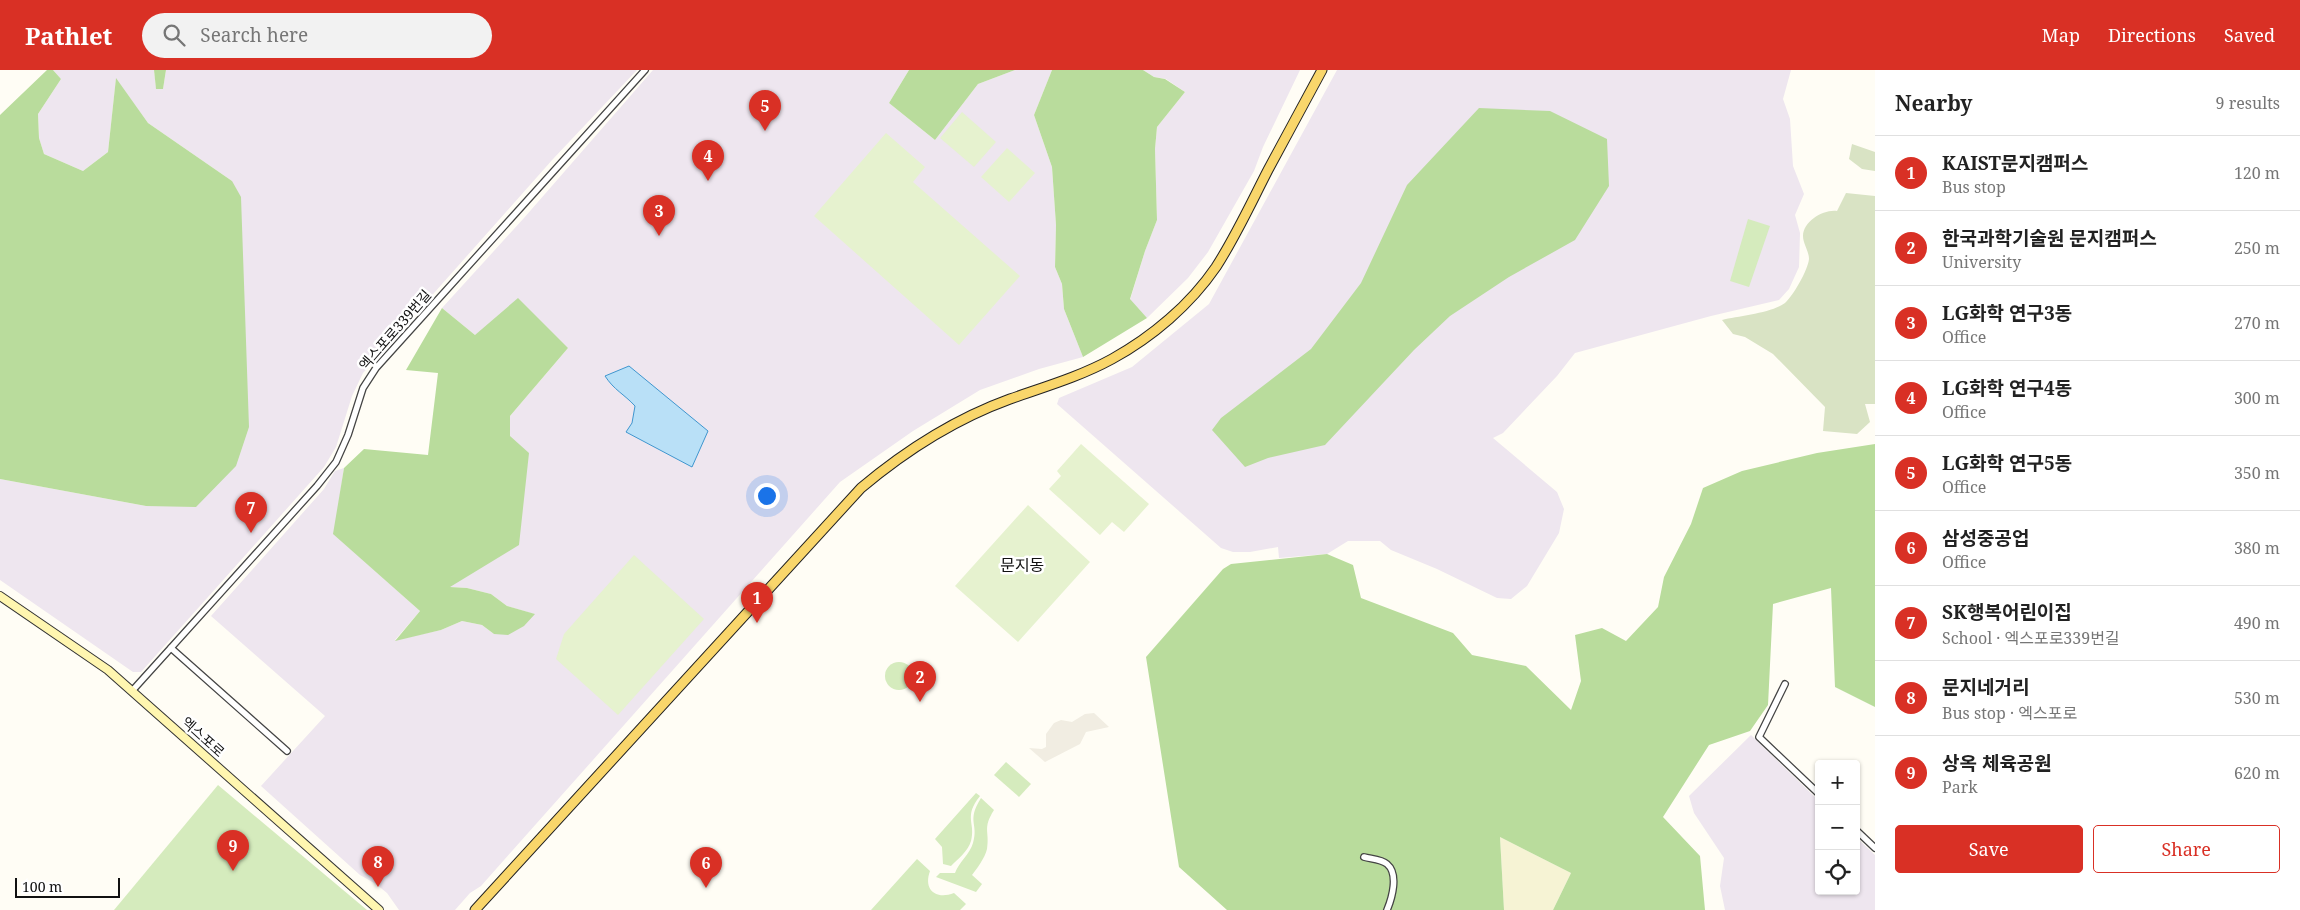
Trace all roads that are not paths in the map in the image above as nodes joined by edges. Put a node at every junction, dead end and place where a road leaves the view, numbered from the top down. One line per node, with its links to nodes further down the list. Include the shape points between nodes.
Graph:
1 (645, 70): 4 (street, 엑스포로339번길, via 376,368 363,388 336,462)
2 (1322, 70): 13 (main road, via 1237,231 1215,268 1187,302 1159,328 1112,359 1073,378 1008,400 956,424 911,449 868,482)
3 (0, 596): 6 (main road, 엑스포로, via 108,670)
4 (170, 648): 6 (street, 엑스포로339번길); 7 (street)
5 (1785, 684): 8 (street, via 1759,737)
6 (132, 691): 12 (main road, 엑스포로)
7 (287, 751)
8 (1815, 790)
9 (1860, 834): 10 (street)
10 (1875, 848)
11 (1364, 857): 14 (street, via 1379,860 1390,868 1394,885)
12 (379, 910)
13 (475, 910)
14 (1387, 910)

